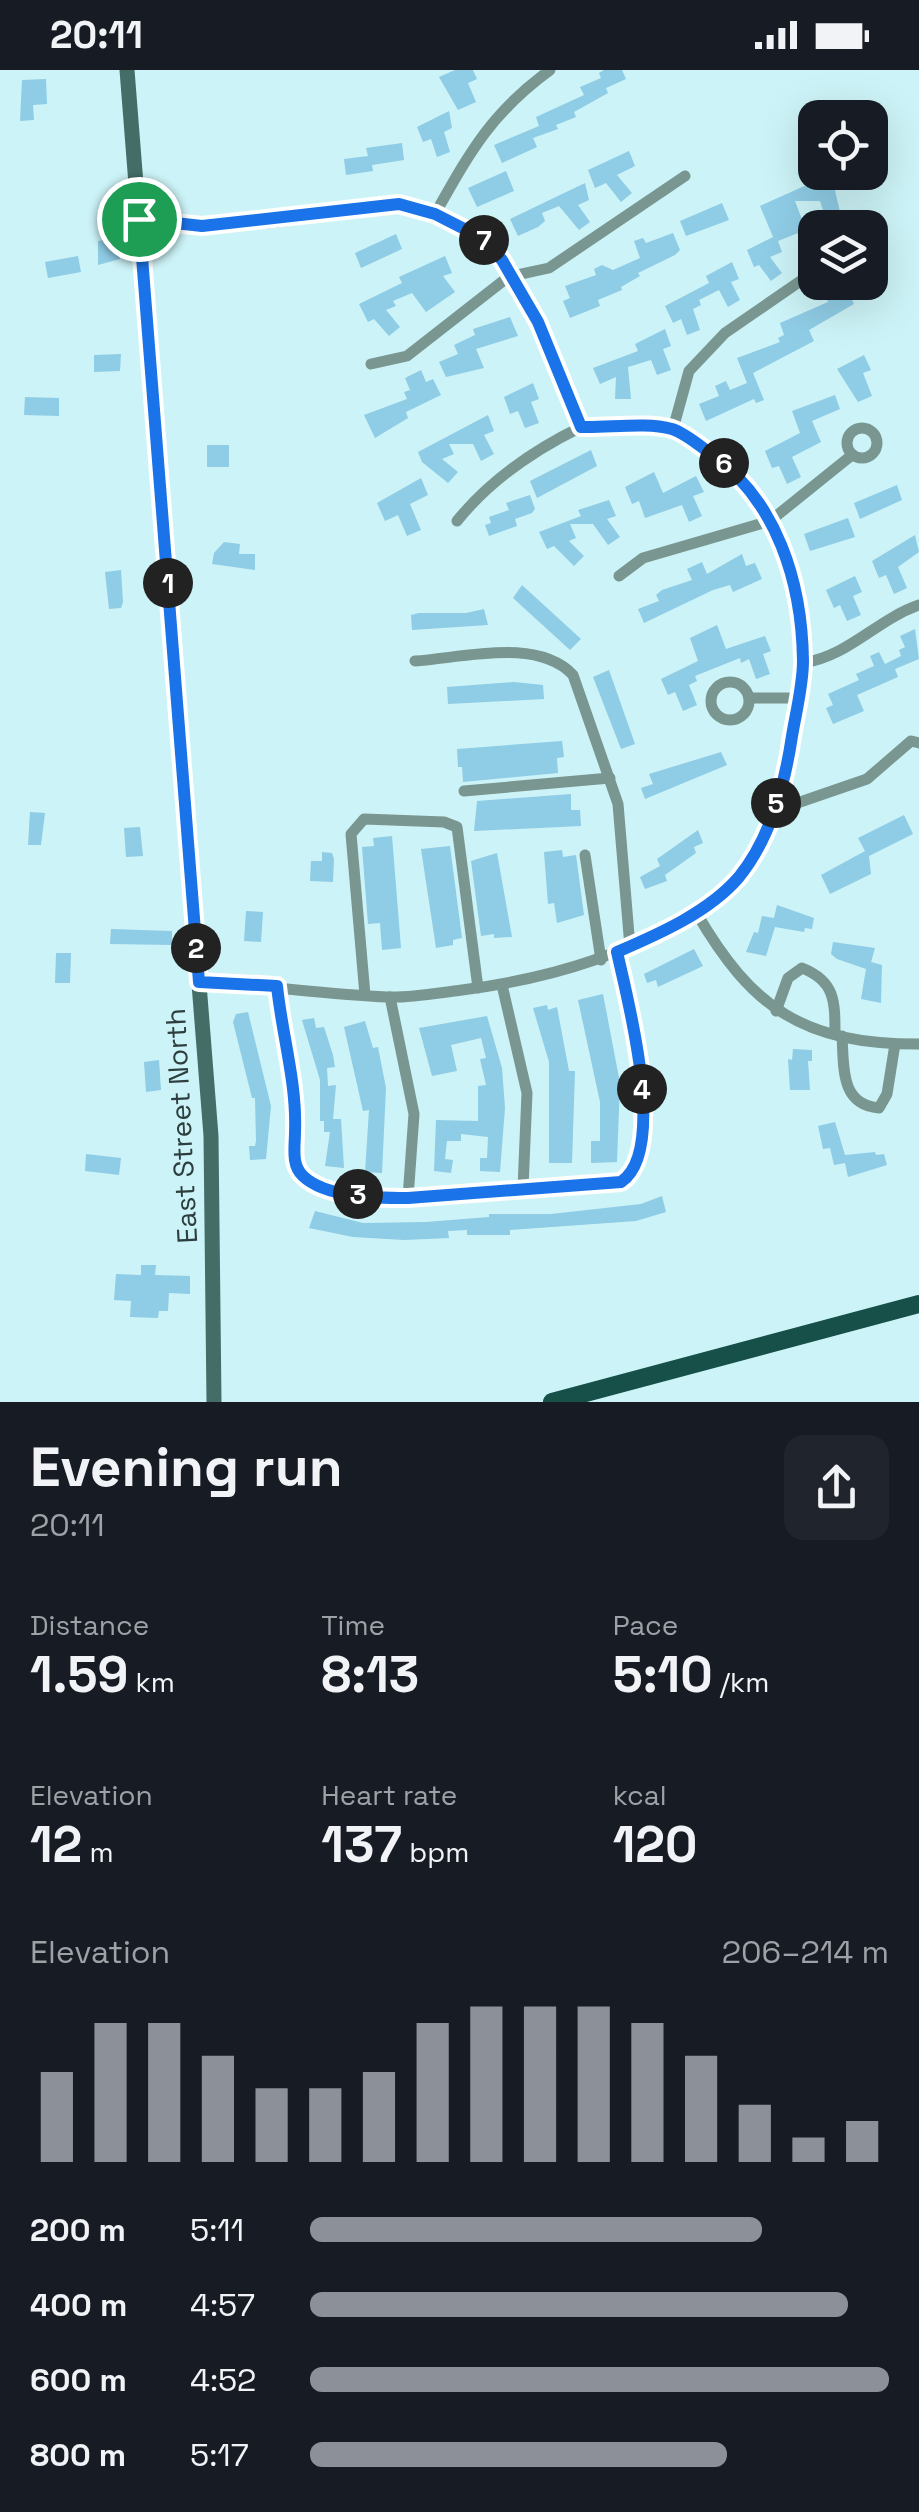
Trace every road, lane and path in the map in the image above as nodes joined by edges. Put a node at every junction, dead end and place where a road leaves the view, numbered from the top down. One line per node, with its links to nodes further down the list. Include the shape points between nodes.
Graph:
1 (127, 70): 5 (main road, East Street North)
2 (550, 70): 4 (street, via 480,134)
3 (685, 176): 6 (street, via 549,268)
4 (435, 214): 5 (street, via 399,204 202,226); 6 (street, via 484,239)
5 (139, 219): 29 (main road, East Street North)
6 (508, 276): 8 (street, via 407,356); 9 (street, via 538,322)
7 (798, 284): 10 (street, via 725,333 689,371)
8 (371, 364)
9 (581, 427): 10 (street); 12 (street, via 478,495)
10 (673, 430): 13 (street, via 733,470)
11 (852, 455): 13 (street)
12 (456, 521)
13 (770, 521): 14 (street, via 643,558); 17 (street, via 790,572)
14 (618, 576)
15 (919, 605): 17 (street, via 832,658)
16 (415, 662): 21 (street, via 533,654 560,662 573,674)
17 (803, 663): 19 (street)
18 (750, 698): 19 (street)
19 (798, 698): 23 (street)
20 (919, 743): 23 (street, via 911,740 856,784)
21 (610, 778): 22 (street); 26 (street, via 621,825)
22 (464, 791)
23 (774, 811): 25 (street, via 741,875)
24 (585, 855): 28 (street)
25 (696, 912): 26 (street); 35 (street, via 745,986)
26 (630, 947): 27 (street)
27 (617, 952): 28 (street); 39 (street, via 642,1088 640,1160 621,1182)
28 (601, 960): 30 (street)
29 (199, 982): 31 (street); 42 (main road, East Street North, via 211,1136)
30 (502, 985): 32 (street); 39 (street, via 527,1093)
31 (277, 986): 33 (street); 40 (street, via 295,1100 296,1167 314,1184)
32 (478, 988): 33 (street, via 456,827 364,819 351,834); 34 (street)
33 (365, 995): 34 (street)
34 (390, 997): 40 (street, via 414,1114)
35 (776, 1010): 36 (street); 36 (street, via 788,978 802,968 830,986)
36 (838, 1035): 37 (street); 37 (street, via 846,1086 865,1107 879,1108 886,1094)
37 (895, 1044): 38 (street)
38 (919, 1044)
39 (523, 1188): 40 (street)
40 (408, 1198)
41 (919, 1304): 43 (main road)
42 (214, 1402)
43 (552, 1402)

